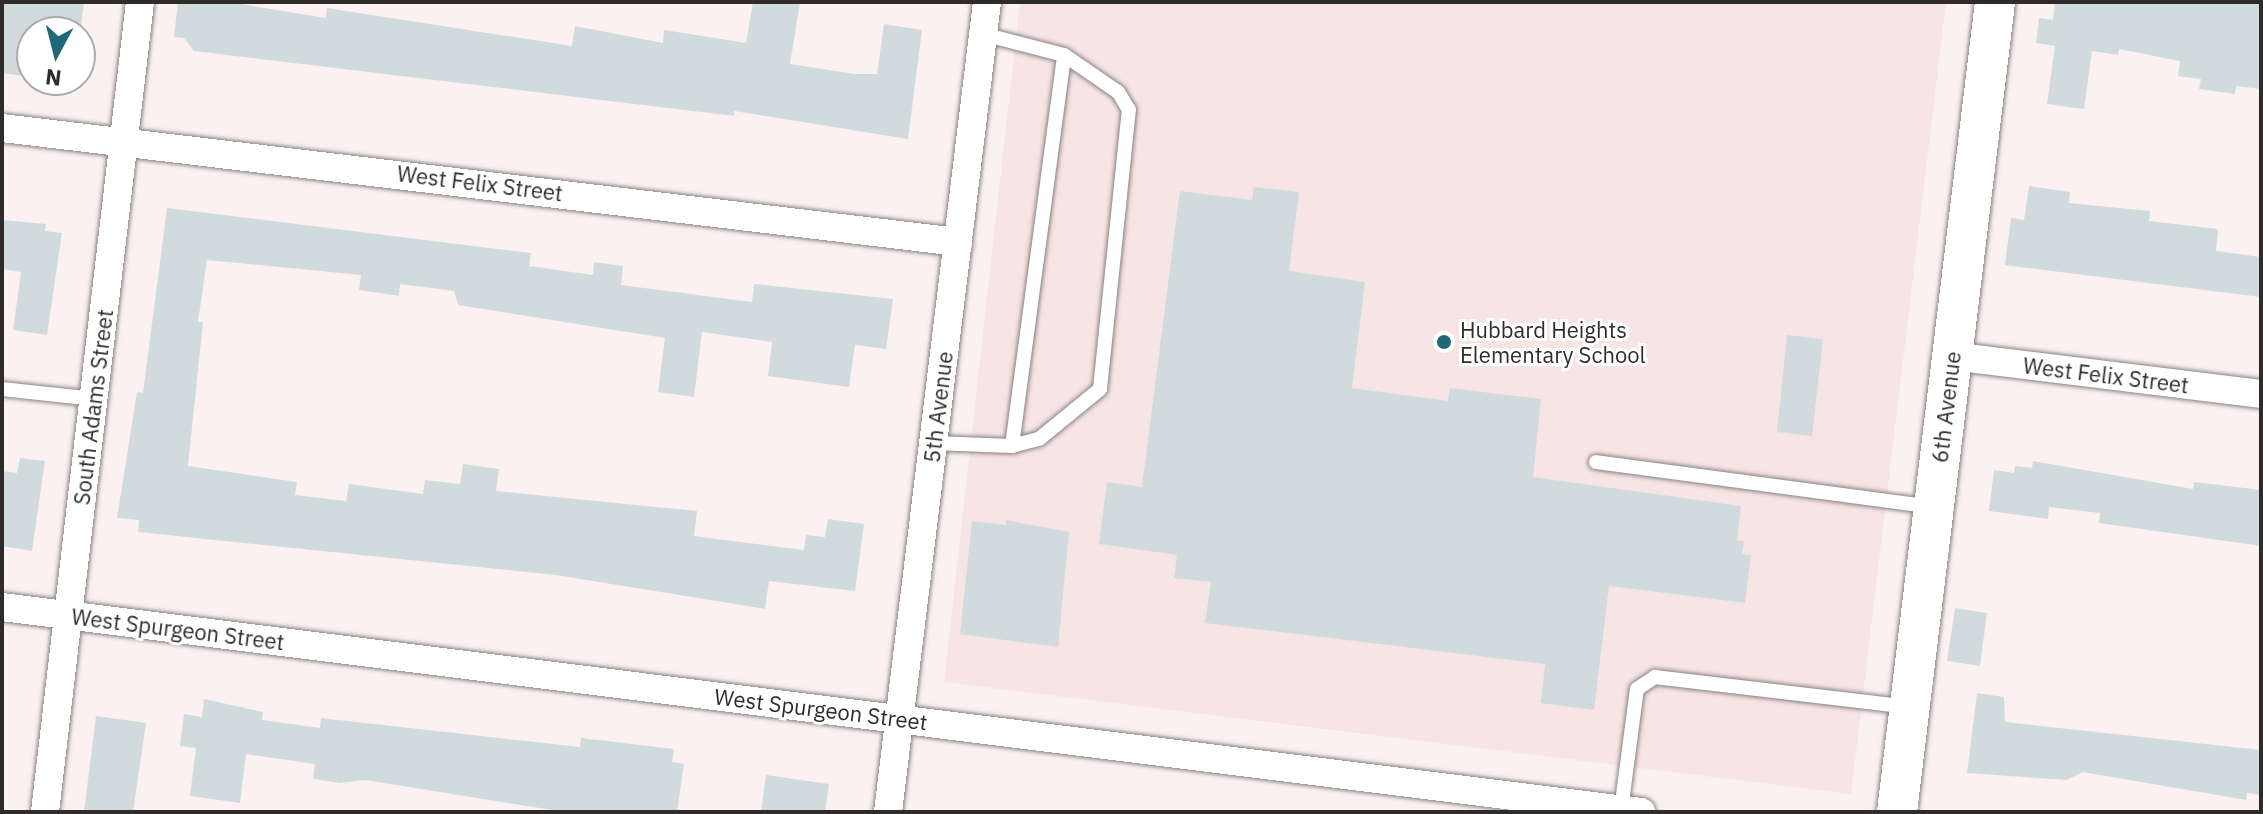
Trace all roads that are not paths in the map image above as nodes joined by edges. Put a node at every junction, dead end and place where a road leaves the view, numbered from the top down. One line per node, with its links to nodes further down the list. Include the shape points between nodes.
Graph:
1 (140, 2): 7 (street, South Adams Street)
2 (987, 2): 4 (street, 5th Avenue)
3 (1995, 2): 9 (street, 6th Avenue)
4 (983, 34): 5 (lane); 8 (street, 5th Avenue)
5 (1064, 55): 14 (lane); 14 (lane, via 1118,92 1131,130 1100,389 1039,439)
6 (2, 128): 7 (street, West Felix Street)
7 (124, 139): 8 (street, West Felix Street); 12 (street, South Adams Street)
8 (958, 242): 13 (street, 5th Avenue)
9 (1952, 356): 11 (street, West Felix Street); 16 (street, 6th Avenue)
10 (2, 389): 12 (lane)
11 (2261, 394)
12 (94, 399): 18 (street, South Adams Street)
13 (933, 443): 14 (lane); 20 (street, 5th Avenue)
14 (1012, 446)
15 (1596, 462): 16 (lane)
16 (1934, 507): 19 (street, 6th Avenue)
17 (2, 607): 18 (street, West Spurgeon Street)
18 (68, 615): 20 (street, West Spurgeon Street); 22 (street, South Adams Street)
19 (1910, 707): 21 (lane, via 1655,677 1637,689); 24 (street, 6th Avenue)
20 (899, 719): 21 (street, West Spurgeon Street); 23 (street, 5th Avenue)
21 (1631, 811)
22 (45, 812)
23 (888, 812)
24 (1897, 812)

